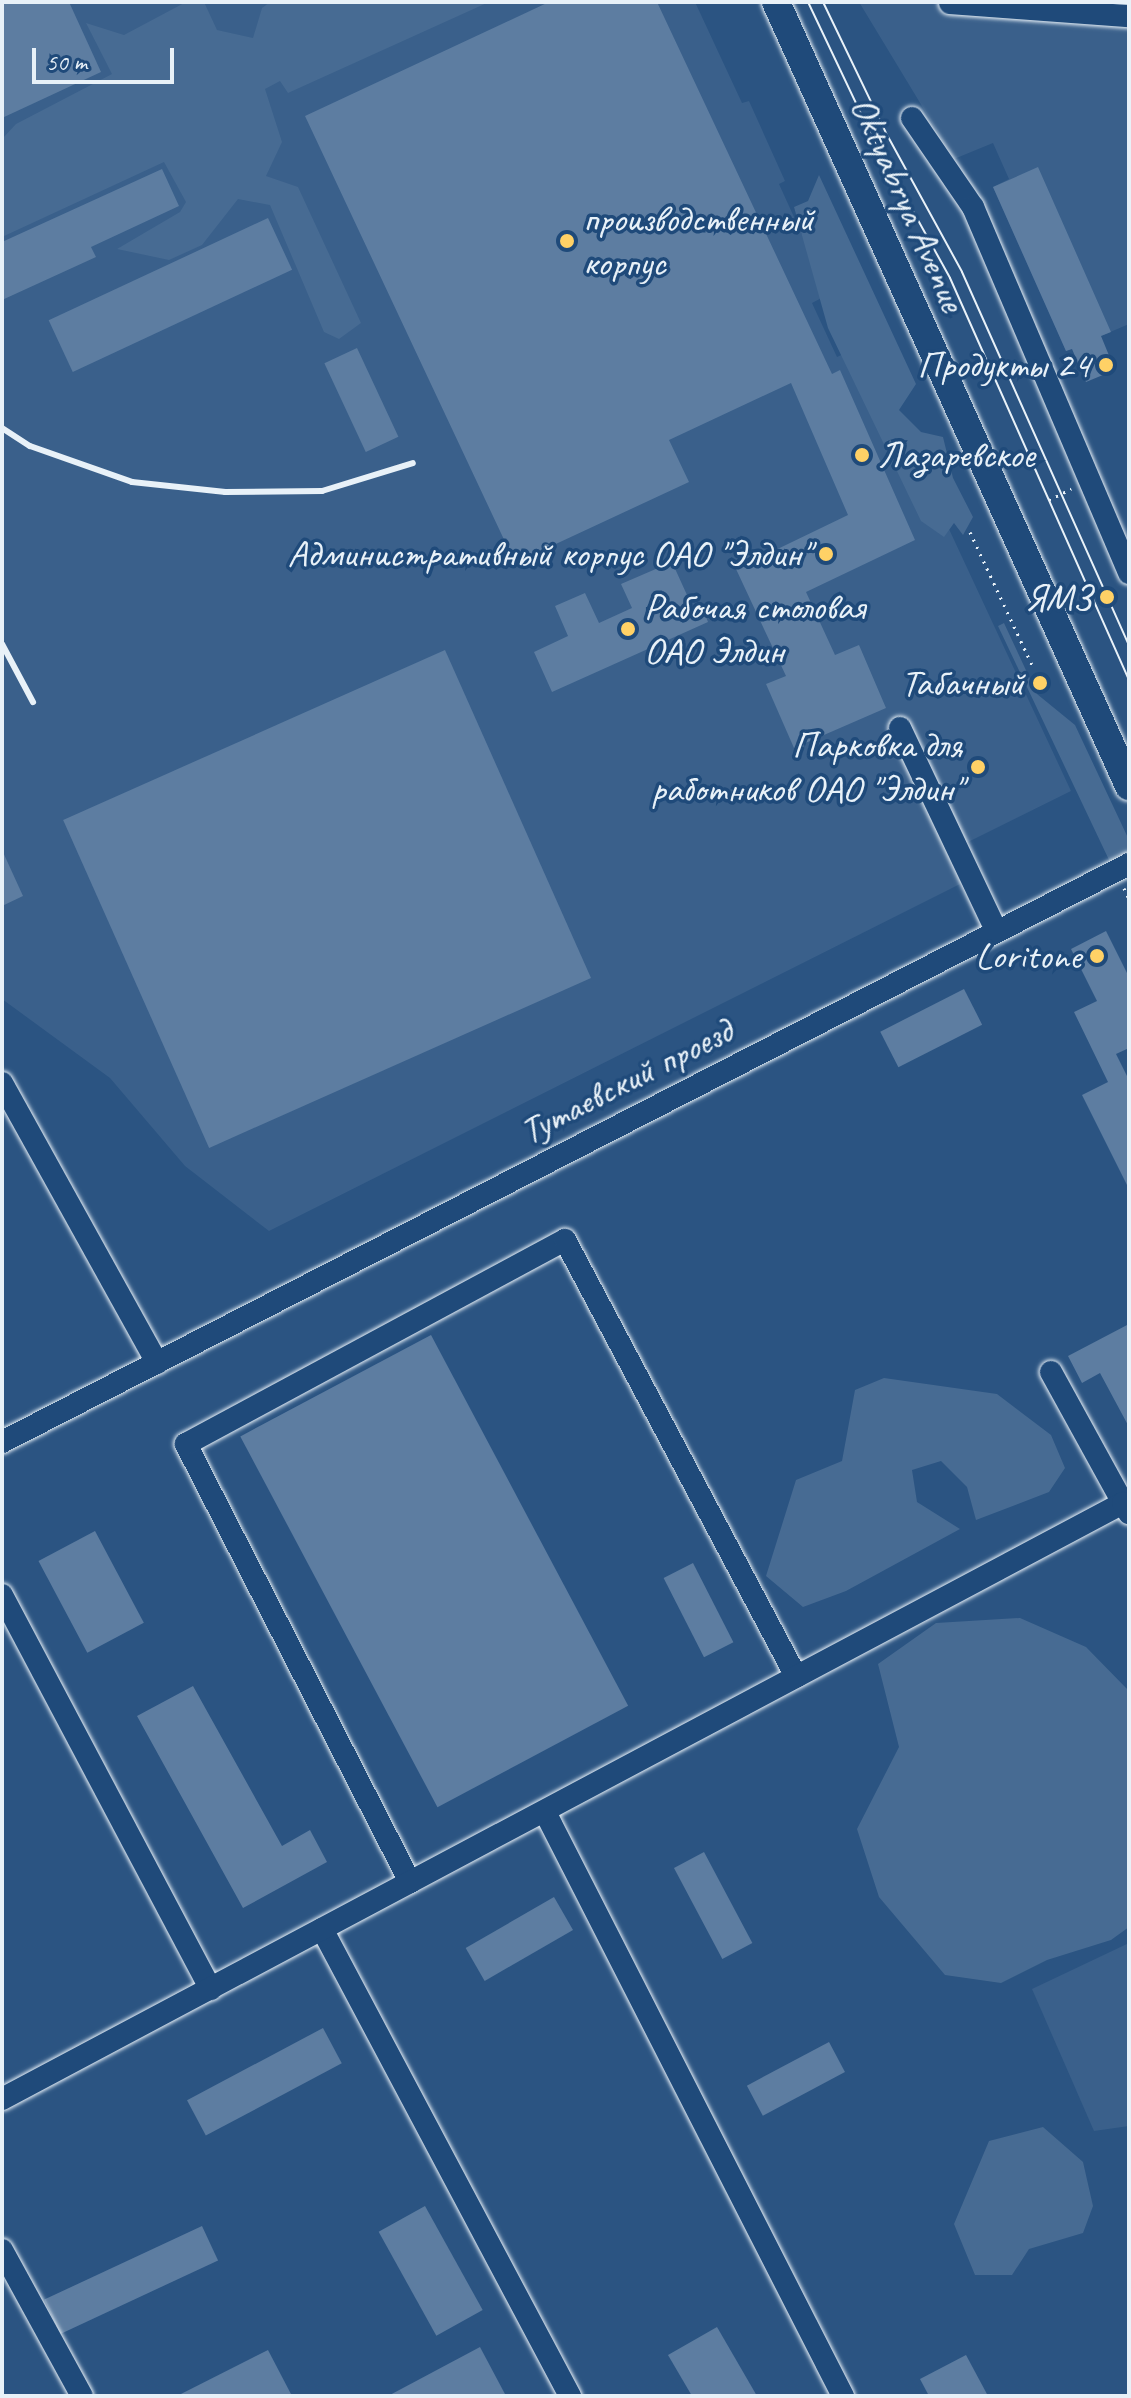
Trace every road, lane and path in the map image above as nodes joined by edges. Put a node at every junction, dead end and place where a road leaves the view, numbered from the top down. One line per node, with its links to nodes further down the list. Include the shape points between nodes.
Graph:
1 (776, 2): 9 (main road, Oktyabrya Avenue)
2 (950, 3): 3 (street)
3 (1129, 16)
4 (912, 118): 6 (street, via 973,207)
5 (970, 532): 7 (path)
6 (1129, 573)
7 (1032, 665)
8 (900, 728): 11 (street)
9 (1129, 786)
10 (1129, 864): 11 (street, Тутаевский проезд)
11 (996, 930): 13 (street, Тутаевский проезд)
12 (2, 1083): 13 (street)
13 (157, 1363): 15 (street, Тутаевский проезд)
14 (1051, 1372): 16 (street)
15 (2, 1442)
16 (1126, 1508): 18 (street)
17 (2, 1595): 22 (street)
18 (796, 1677): 19 (street); 20 (street, via 565,1240 186,1444)
19 (545, 1812): 20 (street); 27 (street)
20 (410, 1882): 21 (street)
21 (322, 1929): 22 (street); 26 (street)
22 (211, 1989): 23 (street)
23 (2, 2099)
24 (2, 2250): 25 (street)
25 (82, 2396)
26 (570, 2396)
27 (843, 2396)

